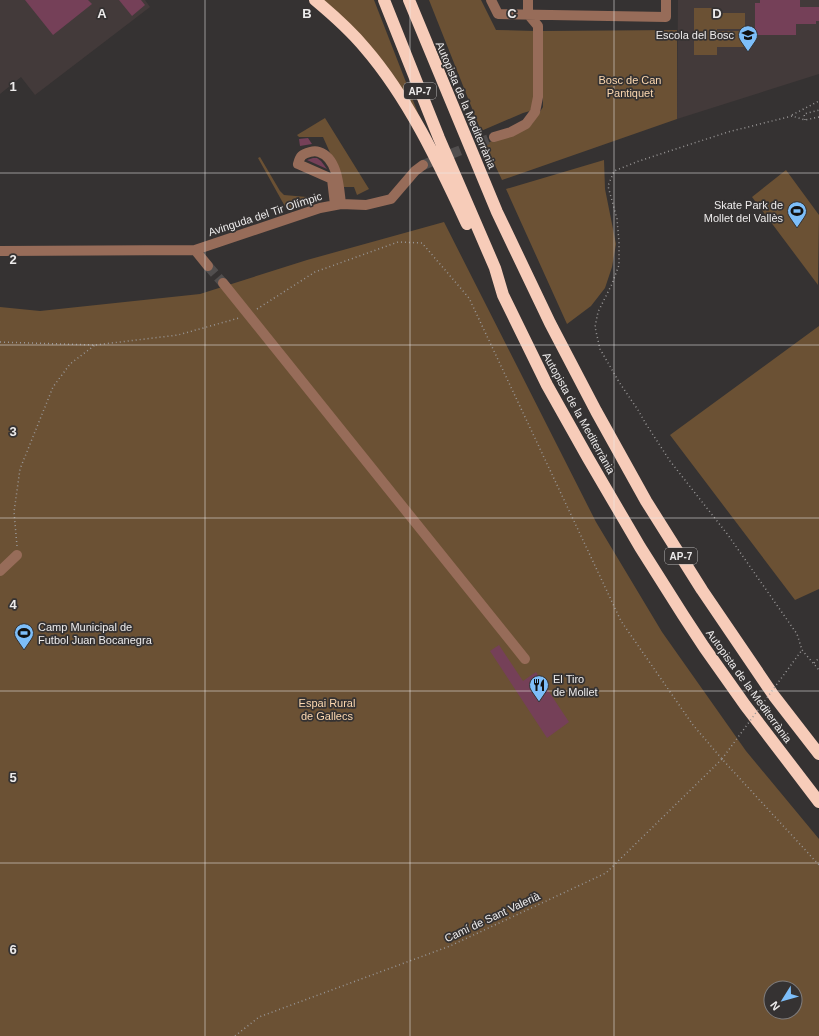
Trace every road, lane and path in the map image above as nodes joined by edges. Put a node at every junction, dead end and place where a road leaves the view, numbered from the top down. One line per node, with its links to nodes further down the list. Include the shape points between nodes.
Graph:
1 (315, 0): 17 (highway, via 343,24 378,64)
2 (384, 0): 17 (highway, Autopista de la Mediterrània / AP-7, via 439,138)
3 (409, 0): 15 (highway, Autopista de la Mediterrània / AP-7)
4 (418, 0): 15 (highway, via 464,119)
5 (491, 0): 8 (street, via 498,14)
6 (528, 0): 8 (street)
7 (666, 0): 8 (street, via 666,17)
8 (528, 14): 14 (street, via 538,26 538,97 535,112 526,124)
9 (819, 101): 11 (path)
10 (819, 110): 13 (path, via 804,114)
11 (792, 116): 13 (path); 28 (path, via 728,132 614,171 608,186 617,219 619,265 598,312 595,327 600,349 619,382 670,461 728,535 797,634)
12 (819, 117): 13 (path)
13 (805, 120)
14 (494, 137)
15 (470, 149): 33 (highway, Autopista de la Mediterrània / AP-7, via 523,268 596,412 646,501 702,590 774,696)
16 (423, 165): 18 (street, Avinguda del Tir Olímpic, via 390,199 366,204)
17 (453, 183): 35 (highway, Autopista de la Mediterrània / AP-7, via 547,385 640,547 709,653)
18 (338, 205): 18 (street, via 338,178 329,158 314,151 305,153 300,157 298,164 332,179); 19 (street, Avinguda del Tir Olímpic, via 320,208)
19 (195, 250): 20 (street, Avinguda del Tir Olímpic); 21 (street)
20 (0, 251)
21 (208, 266)
22 (223, 283): 23 (street)
23 (248, 315): 25 (path, via 178,335); 30 (street); 34 (path, via 315,272 398,242 422,243 469,298 620,621 692,725)
24 (0, 342): 25 (path)
25 (95, 345): 26 (path, via 70,364 53,387 20,469 14,512)
26 (17, 555): 27 (street)
27 (0, 571)
28 (802, 650): 31 (path); 34 (path, Camí de Sant Valerià, bridge)
29 (819, 658): 31 (path)
30 (525, 659)
31 (814, 663): 32 (path)
32 (819, 670)
33 (819, 754)
34 (722, 759): 36 (path); 37 (path, Camí de Sant Valerià, via 606,873 450,946 259,1017)
35 (819, 802)
36 (819, 865)
37 (235, 1036)

